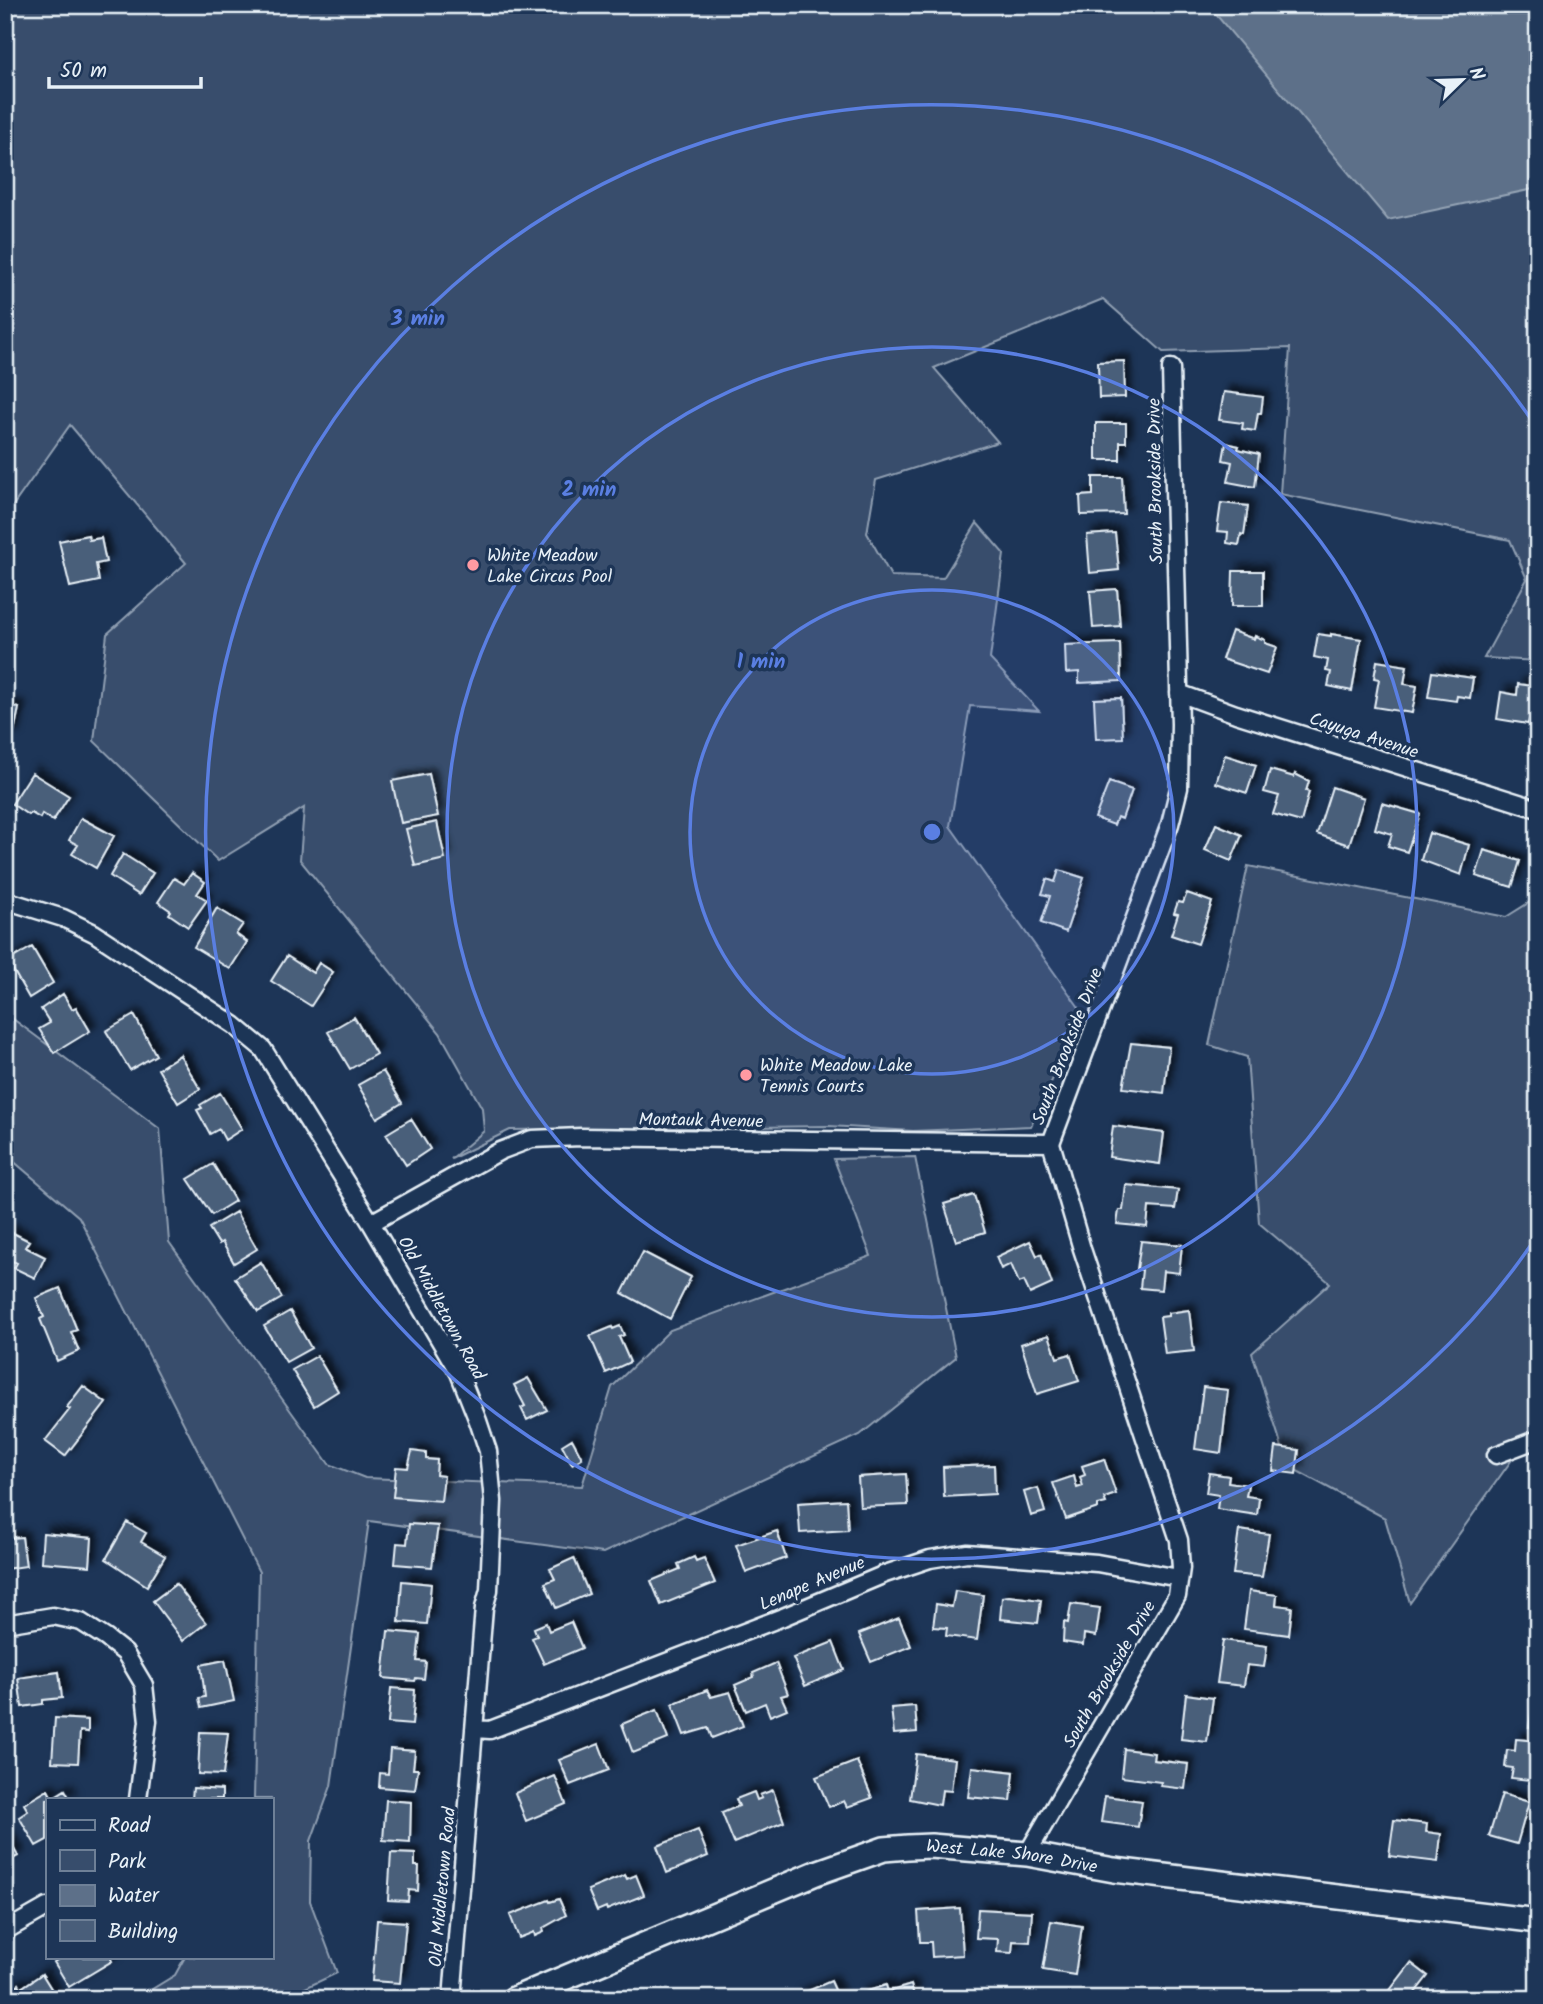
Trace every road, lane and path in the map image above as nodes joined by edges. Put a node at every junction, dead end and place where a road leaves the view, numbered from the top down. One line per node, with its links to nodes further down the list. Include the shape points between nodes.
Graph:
1 (1171, 368): 2 (street, South Brookside Drive)
2 (1179, 693): 3 (street, Cayuga Avenue); 5 (street, South Brookside Drive, via 1179,788 1170,824)
3 (1538, 809)
4 (5, 900): 6 (street, Old Middletown Road, via 94,933 263,1049)
5 (1051, 1143): 6 (street, Montauk Avenue, via 532,1139 500,1151); 9 (street, South Brookside Drive, via 1179,1540)
6 (372, 1223): 11 (street, Old Middletown Road, via 459,1373 488,1451 493,1501 489,1590)
7 (1538, 1439): 8 (street)
8 (1496, 1455)
9 (1180, 1578): 11 (street, Lenape Avenue, via 1097,1563 967,1553 930,1559 490,1731); 13 (street, South Brookside Drive, via 1177,1596)
10 (5, 1624): 12 (street, via 52,1616 81,1622 125,1653 144,1685 148,1721)
11 (474, 1729): 17 (street, Old Middletown Road)
12 (138, 1798)
13 (1027, 1854): 15 (street, West Lake Shore Drive, via 1189,1880); 18 (street, West Lake Shore Drive, via 931,1846 884,1849)
14 (46, 1908): 16 (street)
15 (1538, 1921)
16 (5, 1931)
17 (452, 1999)
18 (514, 1999)

